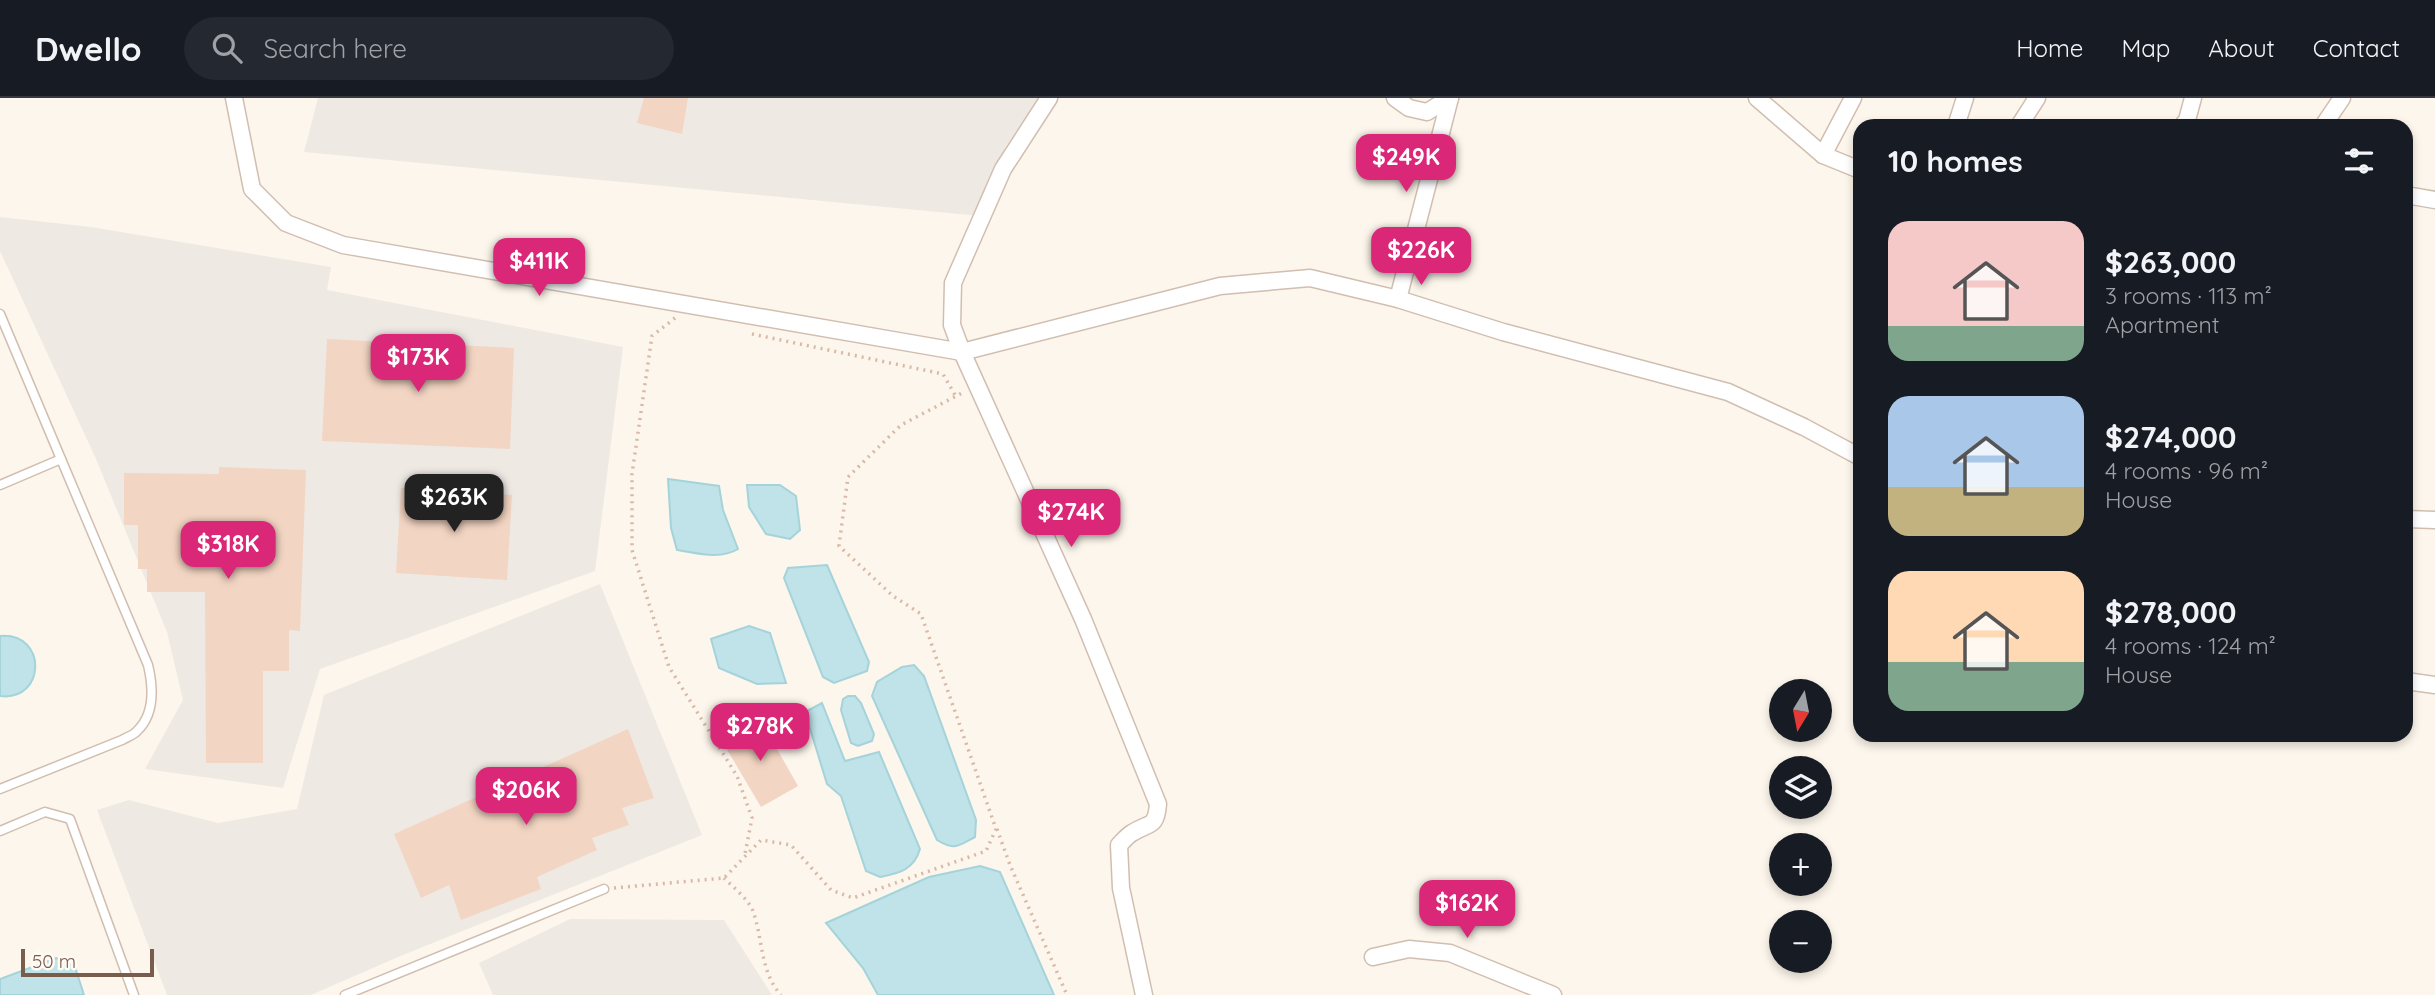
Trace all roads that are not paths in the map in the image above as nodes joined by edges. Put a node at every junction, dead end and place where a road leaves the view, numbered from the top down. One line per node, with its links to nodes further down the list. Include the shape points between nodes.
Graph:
1 (234, 98): 20 (street, via 252,189 286,223 343,245)
2 (1049, 98): 20 (street, via 1003,169 953,283 952,325)
3 (1395, 98): 18 (street, via 1427,112 1450,98)
4 (1758, 98): 14 (street)
5 (1853, 98): 14 (street)
6 (1965, 98): 10 (street)
7 (2037, 98): 11 (street)
8 (2193, 98): 12 (street)
9 (2342, 98): 13 (street)
10 (1958, 119)
11 (2024, 119)
12 (2187, 119)
13 (2328, 119)
14 (1823, 155): 15 (street)
15 (1853, 167)
16 (2413, 196): 17 (street)
17 (2435, 200)
18 (1398, 299): 20 (street, via 1310,278 1220,286); 21 (street, via 1728,392)
19 (0, 314): 22 (lane)
20 (962, 352): 34 (street, via 1083,619 1158,804 1151,825 1118,845 1121,888)
21 (1853, 453)
22 (61, 460): 23 (lane); 28 (lane, via 148,665 153,688 148,713 138,731)
23 (0, 485)
24 (2413, 519): 25 (street)
25 (2435, 520)
26 (2413, 682): 27 (street)
27 (2435, 685)
28 (0, 789)
29 (0, 831): 32 (lane, via 45,812 70,819)
30 (604, 888): 33 (lane)
31 (1373, 957): 35 (street, via 1409,949 1450,953)
32 (134, 995)
33 (345, 995)
34 (1143, 995)
35 (1553, 995)

